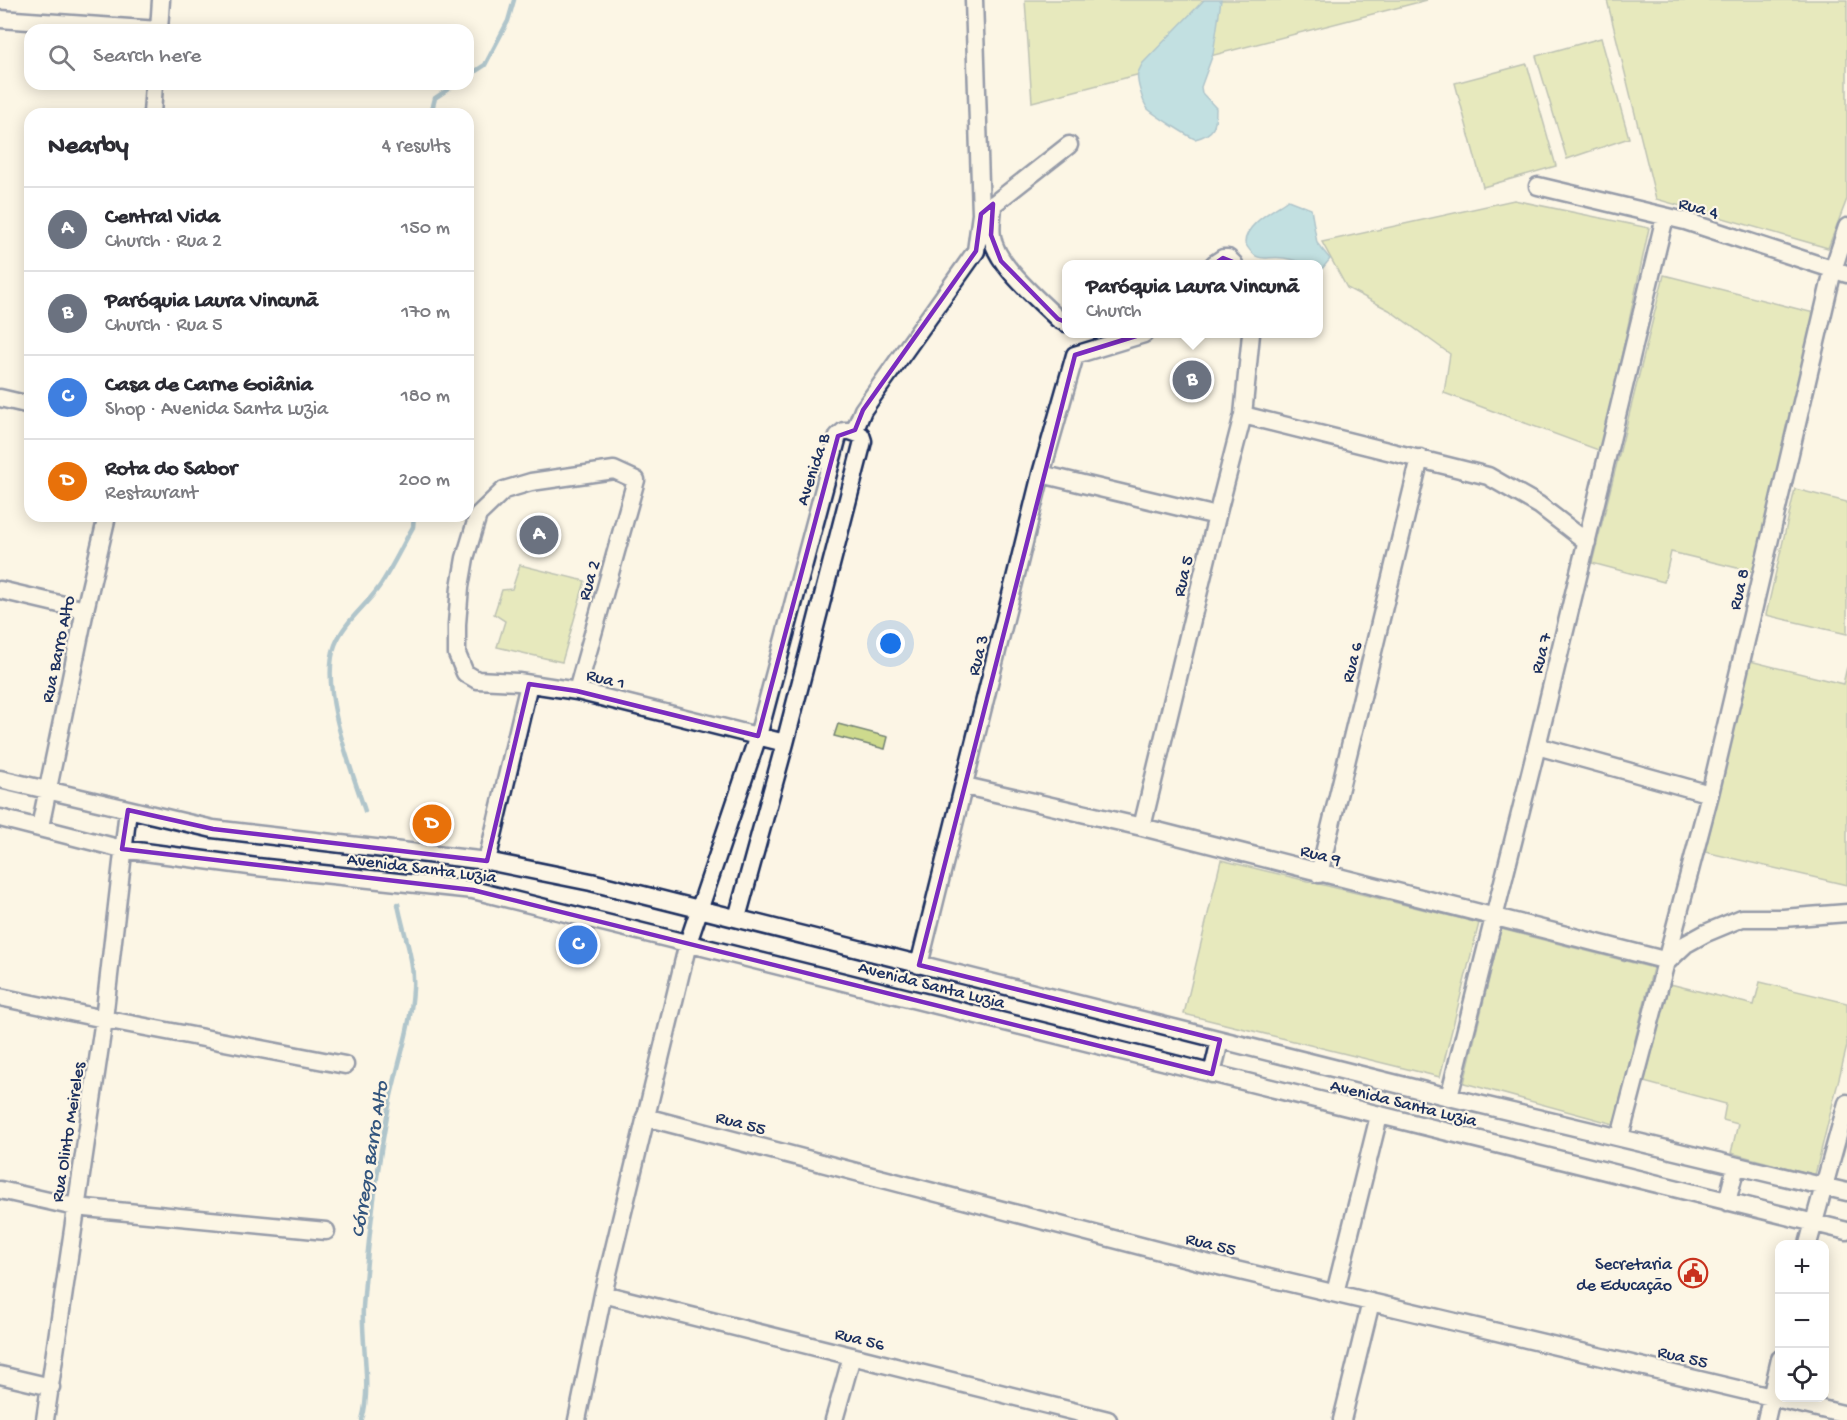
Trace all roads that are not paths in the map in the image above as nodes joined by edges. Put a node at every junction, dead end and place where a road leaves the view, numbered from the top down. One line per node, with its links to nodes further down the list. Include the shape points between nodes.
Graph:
1 (161, 0): 5 (street)
2 (974, 0): 10 (street)
3 (0, 19): 4 (street)
4 (72, 24)
5 (159, 24)
6 (154, 90): 7 (street)
7 (152, 108)
8 (1069, 145): 10 (street)
9 (1538, 186): 11 (street, Rua 4)
10 (987, 209): 14 (street, via 994,247 1001,261); 20 (street, via 976,251 863,410)
11 (1665, 217): 13 (street, Rua 4); 27 (street, Rua 7)
12 (1847, 226): 13 (street, Rua 8)
13 (1840, 272): 38 (street, Rua 8)
14 (1062, 322)
15 (1129, 338): 22 (street, Rua 3, via 1075,356)
16 (1251, 338): 19 (street, Rua 5)
17 (0, 398): 18 (street)
18 (24, 404)
19 (1243, 415): 21 (street); 24 (street, Rua 5)
20 (854, 432): 32 (street, Avenida B, via 844,431 838,436); 33 (street, Avenida B, via 863,441)
21 (1420, 458): 27 (street, via 1488,476 1539,505); 45 (street, Rua 6)
22 (1041, 474): 24 (street); 36 (street, Rua 3)
23 (474, 513): 31 (street, Rua 2, via 504,490 531,482 614,470 636,480)
24 (1216, 516): 42 (street, Rua 5)
25 (106, 522): 29 (street, Rua Barro Alto)
26 (472, 522): 30 (street, Rua 1, via 460,587 456,654 465,673 477,680)
27 (1587, 542): 34 (street, Rua 7)
28 (0, 590): 29 (street)
29 (85, 610): 37 (street, Rua Barro Alto)
30 (529, 684): 31 (street, Rua 1); 44 (street)
31 (576, 691): 32 (street, Rua 1)
32 (758, 736): 33 (street, Rua 1); 46 (street, Avenida B)
33 (785, 743): 48 (street, Avenida B)
34 (1537, 746): 38 (street); 49 (street, Rua 7)
35 (0, 779): 37 (street, Avenida Santa Luzia)
36 (965, 786): 42 (street, Rua 9); 52 (street, Rua 3)
37 (47, 791): 39 (street, Avenida Santa Luzia); 41 (street, Rua Barro Alto)
38 (1710, 794): 51 (street, Rua 8)
39 (128, 810): 43 (street, Rua Olinto Meireles); 44 (street, Avenida Santa Luzia, via 213,830)
40 (0, 818): 41 (street, Avenida Santa Luzia)
41 (40, 827): 43 (street, Avenida Santa Luzia)
42 (1142, 827): 45 (street, Rua 9)
43 (122, 849): 50 (street, Avenida Santa Luzia, via 473,890); 54 (street, Rua Olinto Meireles)
44 (487, 861): 46 (street, Avenida Santa Luzia, via 591,882)
45 (1319, 874): 49 (street, Rua 9)
46 (699, 911): 48 (street, Avenida Santa Luzia); 50 (street, Avenida B)
47 (1847, 913): 51 (street, via 1742,918 1696,939)
48 (737, 918): 52 (street, Avenida Santa Luzia)
49 (1493, 918): 51 (street, Rua 9); 58 (street, Rua 7)
50 (688, 943): 57 (street, Avenida Santa Luzia); 61 (street, Avenida B)
51 (1668, 961): 62 (street, Rua 8)
52 (920, 965): 55 (street, Avenida Santa Luzia)
53 (0, 997): 54 (street)
54 (104, 1020): 56 (street); 68 (street, Rua Olinto Meireles)
55 (1220, 1040): 57 (street); 58 (street, Avenida Santa Luzia)
56 (345, 1065)
57 (1212, 1074): 60 (street, Avenida Santa Luzia)
58 (1449, 1097): 62 (street, Avenida Santa Luzia)
59 (1847, 1103): 64 (street)
60 (1378, 1116): 67 (street, Avenida Santa Luzia); 73 (street)
61 (645, 1117): 73 (street, Rua 55); 74 (street, Avenida B)
62 (1620, 1137): 63 (street, Avenida Santa Luzia)
63 (1736, 1166): 64 (street, Avenida Santa Luzia); 67 (street)
64 (1823, 1186): 66 (street, Avenida Santa Luzia); 69 (street)
65 (0, 1190): 68 (street)
66 (1847, 1192)
67 (1727, 1202): 69 (street, Avenida Santa Luzia)
68 (75, 1207): 70 (street); 79 (street, Rua Olinto Meireles)
69 (1814, 1223): 71 (street, Avenida Santa Luzia); 72 (street)
70 (326, 1231)
71 (1847, 1231)
72 (1809, 1240)
73 (1335, 1293): 75 (street, Rua 55)
74 (603, 1294): 76 (street, Rua 56); 83 (street, Avenida B)
75 (1371, 1302): 80 (street, Rua 55); 86 (street)
76 (852, 1356): 84 (street); 85 (street, Rua 56)
77 (0, 1375): 79 (street)
78 (1775, 1376): 80 (street)
79 (51, 1387): 82 (street, Rua Olinto Meireles)
80 (1770, 1397): 81 (street, Rua 55); 87 (street)
81 (1847, 1415)
82 (45, 1420)
83 (577, 1420)
84 (834, 1420)
85 (1108, 1420)
86 (1342, 1420)
87 (1766, 1420)

